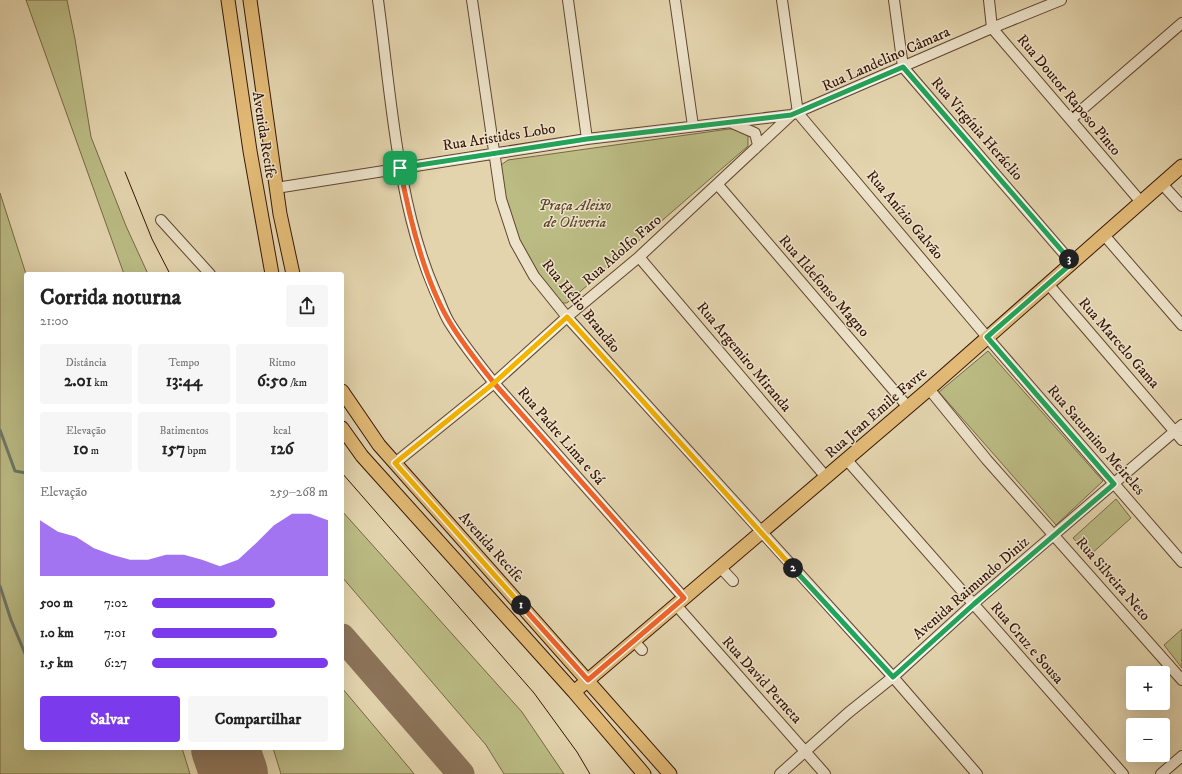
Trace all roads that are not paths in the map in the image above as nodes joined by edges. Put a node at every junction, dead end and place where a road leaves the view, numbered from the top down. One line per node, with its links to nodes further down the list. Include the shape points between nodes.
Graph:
1 (228, 0): 33 (main road, Avenida Recife, via 250,151)
2 (250, 0): 25 (main road, Avenida Recife)
3 (378, 0): 22 (street, Rua Padre Lima e Sá)
4 (472, 0): 20 (street, Rua Hélio Brandão)
5 (568, 0): 18 (street)
6 (675, 0): 17 (street)
7 (782, 0): 14 (street)
8 (894, 0): 13 (street)
9 (989, 0): 12 (street)
10 (1061, 0): 12 (street, Rua Landelino Câmara)
11 (1182, 23): 15 (street)
12 (992, 28): 13 (street, Rua Landelino Câmara); 15 (street, Rua Doutor Raposo Pinto)
13 (903, 67): 14 (street, Rua Landelino Câmara); 31 (street, Rua Virgínia Heráclio)
14 (794, 114): 16 (street, Rua Aristides Lobo); 19 (street, Rua Adolfo Faro); 38 (street, Rua Anízio Galvão)
15 (1071, 119): 26 (street, Rua Doutor Raposo Pinto)
16 (728, 121): 17 (street, Rua Aristides Lobo); 19 (street, Rua Aristides Lobo, via 755,133 758,145)
17 (693, 126): 18 (street, Rua Aristides Lobo)
18 (587, 139): 20 (street, Rua Aristides Lobo)
19 (755, 150): 23 (street, Rua Adolfo Faro)
20 (494, 153): 22 (street, Rua Aristides Lobo); 36 (street, Rua Hélio Brandão, via 501,198 515,242 534,276)
21 (1182, 166): 24 (main road, Rua Jean Emile Favre)
22 (400, 168): 25 (street, Rua Aristides Lobo); 39 (street, Rua Padre Lima e Sá, via 413,229 428,276 448,321)
23 (718, 184): 30 (street, Rua Adolfo Faro); 42 (street, Rua Ildefonso Magno)
24 (1162, 184): 26 (main road, Rua Jean Emile Favre); 27 (street)
25 (276, 188): 34 (main road, Avenida Recife)
26 (1140, 202): 29 (main road, Rua Jean Emile Favre)
27 (1182, 206)
28 (161, 220): 32 (street)
29 (1104, 235): 31 (main road, Rua Jean Emile Favre); 37 (street)
30 (639, 258): 36 (street, Rua Adolfo Faro); 48 (street, Rua Argemiro Miranda)
31 (1072, 263): 35 (main road, Rua Jean Emile Favre)
32 (208, 272)
33 (272, 272)
34 (293, 272)
35 (1048, 284): 38 (main road, Rua Jean Emile Favre); 43 (street, Rua Marcelo Gama)
36 (567, 317): 39 (street, Rua Adolfo Faro); 50 (street, Rua Hélio Brandão)
37 (1182, 325)
38 (987, 337): 40 (main road, Rua Jean Emile Favre); 49 (street, Rua Saturnino Meireles)
39 (494, 383): 47 (street, Rua Adolfo Faro); 55 (street, Rua Padre Lima e Sá)
40 (928, 390): 42 (main road, Rua Jean Emile Favre); 51 (street, Rua Silveira Neto)
41 (344, 394): 47 (main road, Avenida Recife, via 379,445)
42 (908, 407): 46 (main road, Rua Jean Emile Favre, via 888,427)
43 (1178, 428): 45 (street, Rua Marcelo Gama); 49 (street, Avenida Raimundo Diniz)
44 (344, 431): 60 (main road, via 362,456)
45 (1182, 440)
46 (846, 459): 48 (main road, Rua Jean Emile Favre); 56 (street, Rua Cruz e Sousa)
47 (395, 463): 58 (main road, Avenida Recife)
48 (826, 477): 50 (main road, Rua Jean Emile Favre, via 805,498)
49 (1114, 484): 51 (street, Avenida Raimundo Diniz); 52 (street, Rua Saturnino Meireles)
50 (761, 533): 53 (main road, Rua Jean Emile Favre); 57 (street, Rua Hélio Brandão)
51 (1054, 535): 56 (street, Avenida Raimundo Diniz); 59 (street, Rua Silveira Neto)
52 (1182, 562)
53 (720, 567): 54 (street); 55 (main road, Rua Jean Emile Favre)
54 (733, 582)
55 (680, 602): 58 (main road, Rua Jean Emile Favre, via 638,645); 61 (street, Rua David Perneta)
56 (974, 604): 57 (street, Avenida Raimundo Diniz); 68 (street, Rua Cruz e Sousa)
57 (893, 677): 61 (street, Avenida Raimundo Diniz); 67 (street, Rua Hélio Brandão)
58 (588, 680): 60 (main road, Rua Jean Emile Favre); 64 (main road, Avenida Recife)
59 (1182, 680)
60 (574, 692): 63 (main road)
61 (805, 751): 65 (street, Avenida Raimundo Diniz); 66 (street, Rua David Perneta)
62 (1177, 756): 69 (street)
63 (644, 774)
64 (670, 774)
65 (780, 774)
66 (825, 774)
67 (977, 774)
68 (1123, 774)
69 (1161, 774)

